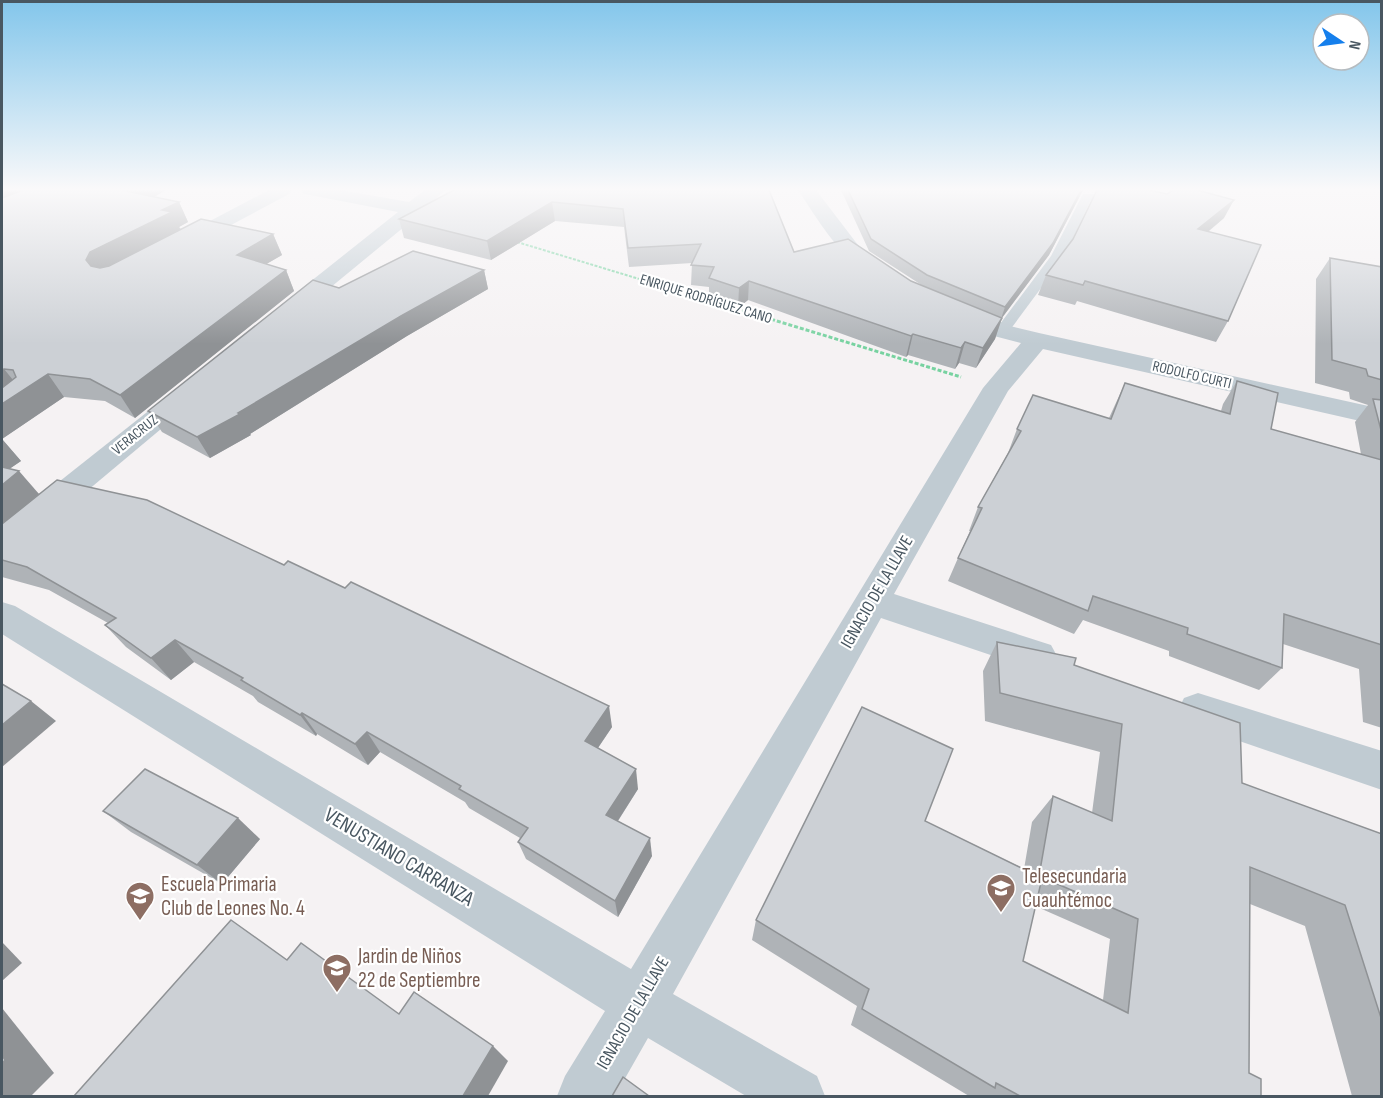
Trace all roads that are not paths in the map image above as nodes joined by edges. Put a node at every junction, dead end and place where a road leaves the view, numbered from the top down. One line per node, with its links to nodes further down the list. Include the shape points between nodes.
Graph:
1 (186, 241): 5 (street)
2 (374, 241): 8 (street)
3 (845, 241): 6 (street, via 854,253)
4 (1064, 241): 9 (lane)
5 (162, 254)
6 (898, 282)
7 (937, 303): 9 (street)
8 (267, 328)
9 (1019, 335): 11 (street, RODOLFO CURTI); 13 (street, IGNACIO DE LA LLAVE, via 996,388)
10 (203, 380): 12 (street, VERACRUZ)
11 (1382, 418)
12 (2, 544)
13 (872, 601): 15 (street); 18 (street, IGNACIO DE LA LLAVE)
14 (2, 616): 18 (street, VENUSTIANO CARRANZA)
15 (1076, 669)
16 (1166, 699): 17 (street)
17 (1382, 771)
18 (639, 1004): 19 (street, IGNACIO DE LA LLAVE); 20 (street, VENUSTIANO CARRANZA)
19 (585, 1096)
20 (797, 1096)

